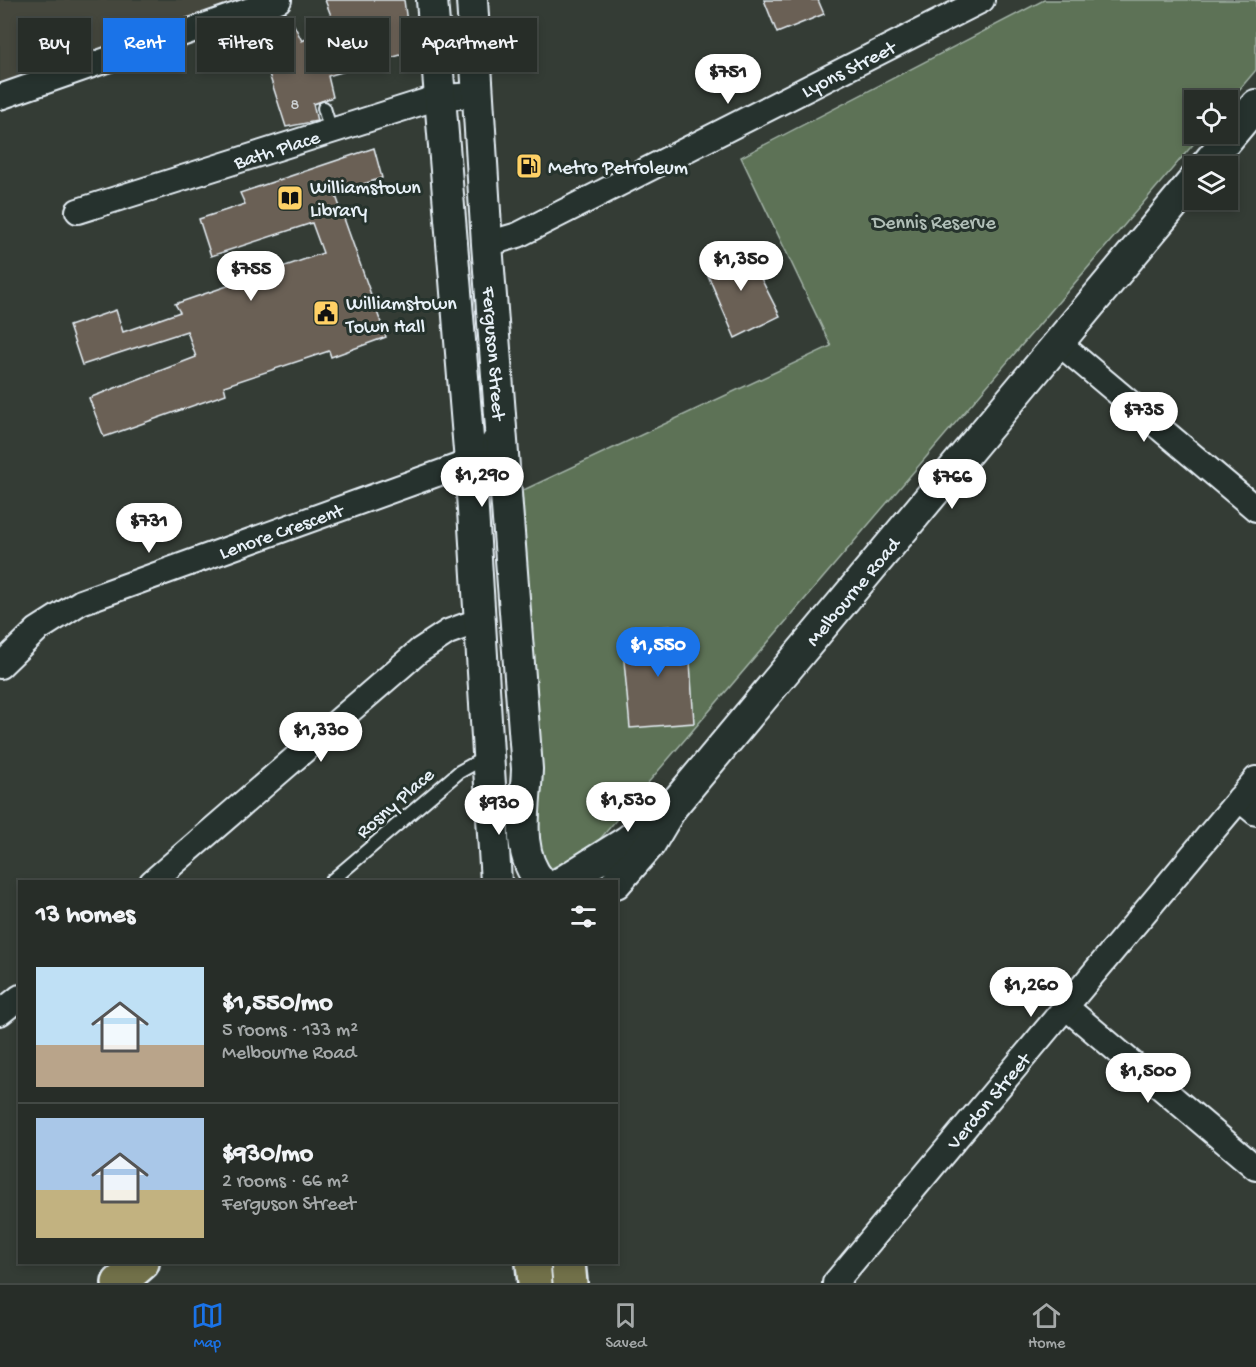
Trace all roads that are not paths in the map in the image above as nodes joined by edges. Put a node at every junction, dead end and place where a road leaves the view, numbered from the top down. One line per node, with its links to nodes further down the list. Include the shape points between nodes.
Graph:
1 (279, 0): 6 (street)
2 (432, 0): 7 (street, Ferguson Street)
3 (472, 0): 5 (street, Ferguson Street)
4 (982, 0): 14 (street, Lyons Street, via 518,235)
5 (479, 95): 7 (street, Bath Place); 14 (street, Ferguson Street)
6 (0, 97)
7 (439, 97): 10 (street, Bath Place); 17 (street, Ferguson Street)
8 (1256, 105): 11 (street)
9 (324, 108): 10 (lane)
10 (331, 131): 13 (street, Bath Place)
11 (1213, 156)
12 (1184, 192): 15 (street, Melbourne Road)
13 (78, 212)
14 (487, 244): 16 (street, Ferguson Street)
15 (1060, 344): 18 (street); 24 (street, Melbourne Road)
16 (500, 431): 17 (street, Lenore Crescent, via 489,450); 28 (street, Ferguson Street, via 526,769 524,844)
17 (470, 462): 19 (street, Ferguson Street); 20 (street, Lenore Crescent, via 81,602 37,630)
18 (1256, 510)
19 (478, 621): 21 (street, Ferguson Street); 25 (street, via 448,632 419,651)
20 (0, 666)
21 (488, 756): 26 (lane, Rosny Place, via 459,772); 27 (street, Ferguson Street)
22 (1256, 779): 23 (street, Verdon Street)
23 (1247, 806): 32 (street, Verdon Street)
24 (672, 807): 29 (street, Melbourne Road); 30 (street, Melbourne Road, via 650,844)
25 (154, 880)
26 (332, 880)
27 (496, 880)
28 (540, 880)
29 (565, 880)
30 (618, 881)
31 (18, 999): 33 (street)
32 (1067, 1008): 34 (street); 39 (street, Verdon Street)
33 (0, 1013)
34 (1256, 1168)
35 (533, 1264): 37 (main road)
36 (568, 1264): 38 (main road)
37 (535, 1283)
38 (570, 1283)
39 (835, 1283)

